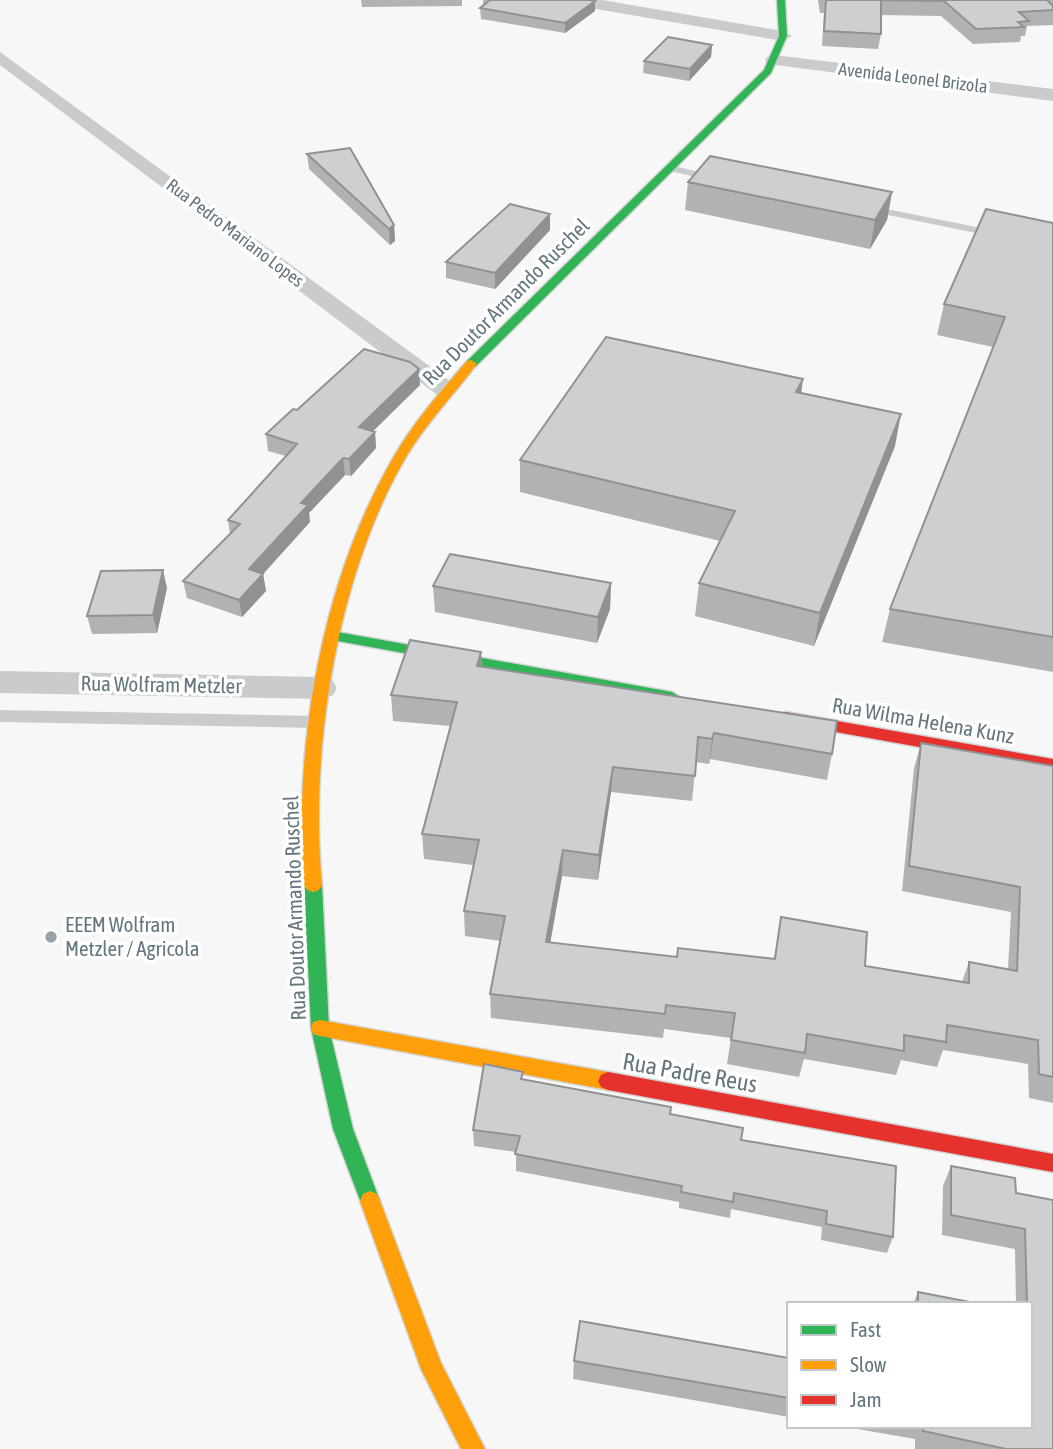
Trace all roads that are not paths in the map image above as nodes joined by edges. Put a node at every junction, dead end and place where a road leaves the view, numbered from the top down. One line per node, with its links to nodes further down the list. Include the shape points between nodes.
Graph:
1 (573, 0): 3 (street)
2 (781, 0): 3 (main road, Rua Doutor Armando Ruschel)
3 (783, 36): 5 (main road, Rua Doutor Armando Ruschel)
4 (0, 57): 11 (street, Rua Pedro Mariano Lopes)
5 (774, 60): 6 (street, Avenida Leonel Brizola); 7 (main road, Rua Doutor Armando Ruschel)
6 (1053, 95)
7 (669, 169): 8 (lane); 11 (main road, Rua Doutor Armando Ruschel)
8 (724, 179)
9 (861, 207): 10 (lane)
10 (1012, 237)
11 (445, 389): 12 (main road, Rua Doutor Armando Ruschel, via 387,478)
12 (332, 636): 14 (main road, Rua Doutor Armando Ruschel); 15 (main road)
13 (0, 682): 14 (street, Rua Wolfram Metzler)
14 (322, 688): 18 (main road, Rua Doutor Armando Ruschel)
15 (685, 700)
16 (767, 714): 19 (main road, Rua Wilma Helena Kunz)
17 (0, 716): 18 (lane)
18 (317, 722): 20 (main road, Rua Doutor Armando Ruschel, via 309,813)
19 (1053, 765)
20 (320, 1028): 21 (main road, Rua Padre Reus); 22 (main road, Rua Doutor Armando Ruschel, via 343,1129 432,1369)
21 (1053, 1163)
22 (472, 1449)

